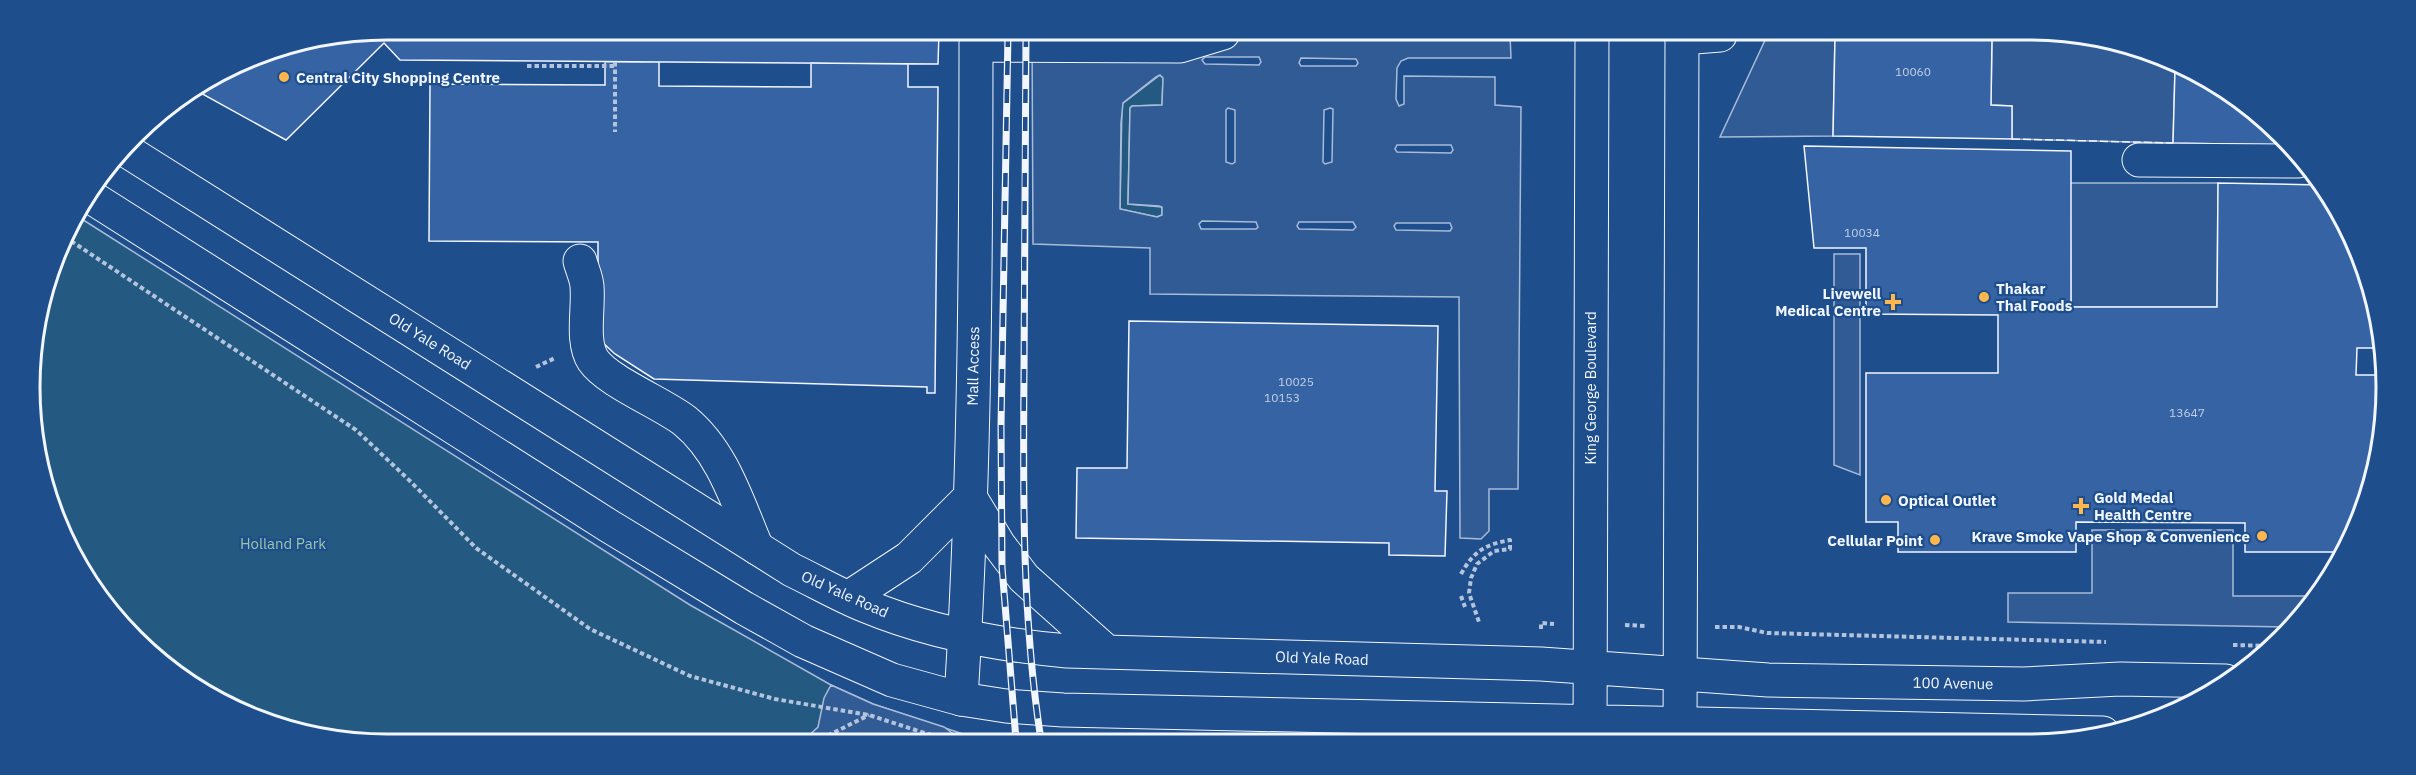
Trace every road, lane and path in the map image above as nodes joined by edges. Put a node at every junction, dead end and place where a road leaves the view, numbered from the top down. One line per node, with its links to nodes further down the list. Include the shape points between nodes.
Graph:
1 (976, 40): 14 (main road, Mall Access)
2 (1005, 40): 3 (main road, via 1180,46)
3 (1200, 40)
4 (1592, 40): 22 (main road, King George Boulevard)
5 (1682, 40): 23 (main road)
6 (527, 66): 7 (path, via 615,64)
7 (615, 132)
8 (132, 154): 15 (main road, Old Yale Road)
9 (2139, 160): 10 (main road)
10 (2291, 161)
11 (96, 200): 32 (main road, via 773,626 892,680)
12 (72, 243): 33 (path, via 356,430 476,548 590,629 690,676 775,699)
13 (580, 261): 15 (main road, via 587,284 592,359 603,371 684,420 702,437 717,458)
14 (970, 497): 18 (main road, via 909,558); 24 (main road, Mall Access); 28 (main road, via 1024,578)
15 (757, 548): 18 (main road, Old Yale Road)
16 (1461, 574): 20 (path, via 1470,558 1482,549 1510,540 1510,549 1494,550 1477,564 1471,578 1469,593)
17 (1461, 596): 19 (path)
18 (848, 598): 24 (main road, Old Yale Road)
19 (1465, 607)
20 (1479, 622)
21 (1541, 623): 22 (path)
22 (1589, 624): 23 (path); 29 (main road, King George Boulevard)
23 (1678, 626): 25 (path, via 1739,627 1767,633); 30 (main road)
24 (964, 637): 28 (main road, Old Yale Road, via 1012,646); 32 (main road, Mall Access)
25 (2117, 642)
26 (2225, 645): 27 (path)
27 (2260, 646)
28 (1107, 652): 29 (main road, Old Yale Road)
29 (1589, 668): 30 (main road, Old Yale Road); 34 (main road, King George Boulevard)
30 (1679, 674): 31 (main road, 100 Avenue, via 1768,680 2024,684 2120,679); 35 (main road)
31 (2213, 681)
32 (961, 699): 34 (main road, via 1063,710)
33 (869, 715): 37 (path); 38 (path)
34 (1590, 731): 35 (main road)
35 (1679, 732): 36 (main road)
36 (2064, 733)
37 (831, 734)
38 (932, 734)

